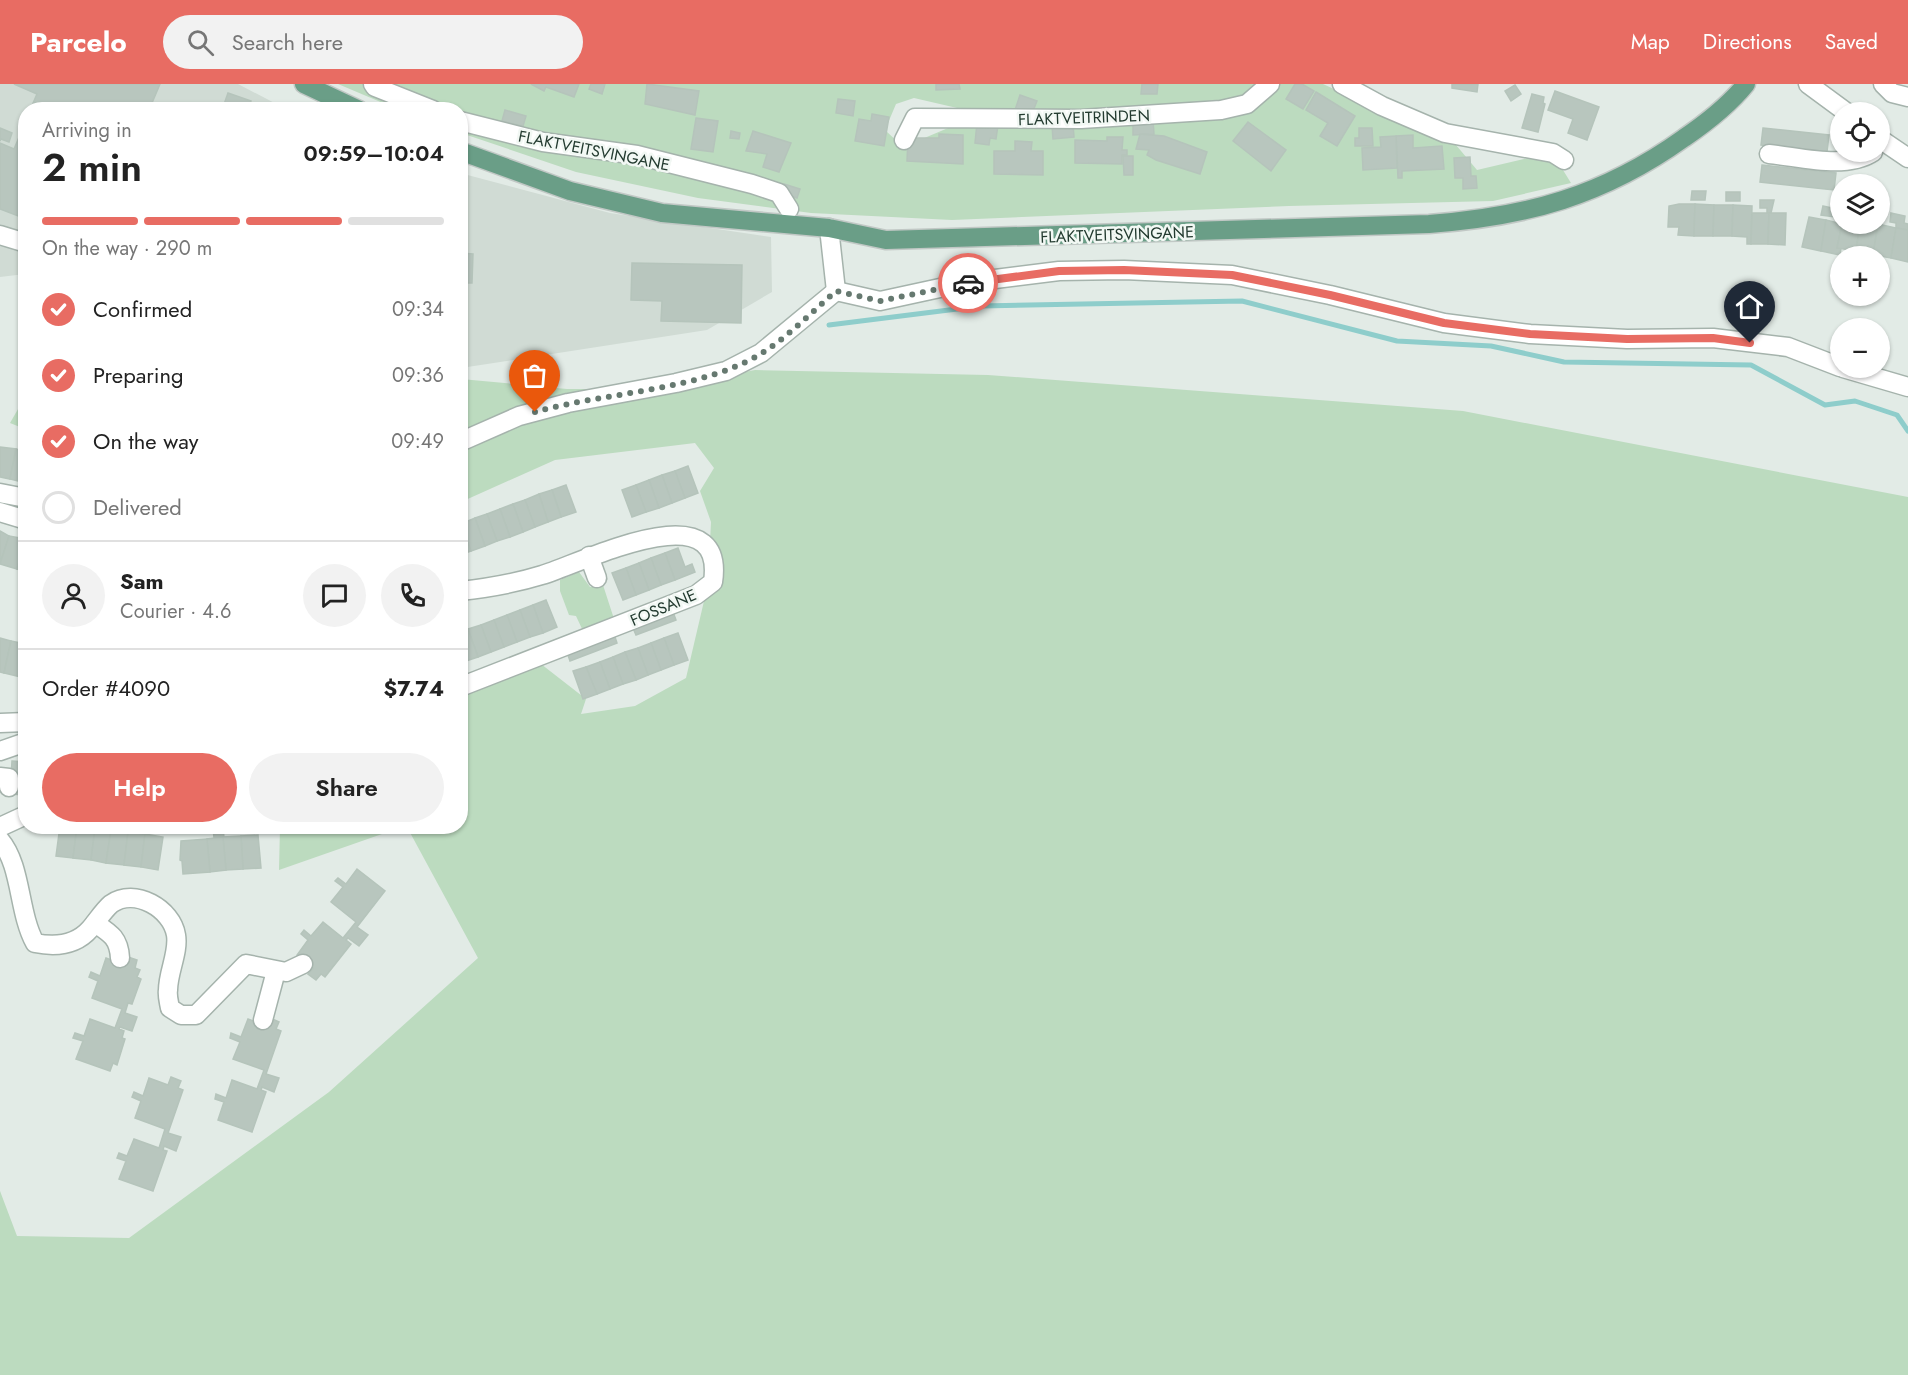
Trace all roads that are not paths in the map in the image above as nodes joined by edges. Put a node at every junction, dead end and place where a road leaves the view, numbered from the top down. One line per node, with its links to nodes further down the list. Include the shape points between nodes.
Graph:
1 (304, 84): 9 (main road)
2 (373, 84): 10 (street)
3 (1270, 84): 13 (street, FLAKTVEITRINDEN, via 1247,104 1221,110 1081,119 915,118)
4 (1342, 84): 19 (street, via 1445,133 1553,153)
5 (1746, 84): 21 (main road, FLAKTVEITSVINGANE, via 1707,122 1615,180 1582,196 1477,220 886,240)
6 (1808, 84): 11 (street)
7 (1883, 84): 8 (street, via 1892,93)
8 (1908, 97)
9 (342, 102)
10 (415, 102)
11 (1832, 102)
12 (468, 123): 20 (street, FLAKTVEITSVINGANE, via 543,142 637,155 752,184 779,193)
13 (904, 140)
14 (1890, 150): 17 (street)
15 (468, 154): 21 (main road, FLAKTVEITSVINGANE, via 570,191 662,213)
16 (1769, 154): 18 (street)
17 (1908, 158)
18 (1830, 159)
19 (1564, 160)
20 (789, 209)
21 (830, 228): 24 (street)
22 (0, 235): 23 (street)
23 (18, 241)
24 (836, 291): 25 (street, via 880,301 973,282 1059,271 1232,275 1444,323 1616,339 1713,338 1788,347); 28 (street, via 762,353 726,371 568,403 519,416)
25 (1830, 363)
26 (1878, 378): 27 (street)
27 (1908, 387)
28 (468, 438)
29 (0, 493): 30 (street)
30 (18, 496)
31 (0, 506): 32 (street)
32 (18, 507)
33 (0, 512): 34 (street)
34 (18, 518)
35 (589, 556): 36 (street); 37 (street, FOSSANE, via 543,575); 38 (street, FOSSANE, via 644,540 688,535 706,545 715,564 713,582 696,595)
36 (597, 578)
37 (468, 590)
38 (468, 684)
39 (18, 722): 40 (street)
40 (0, 723)
41 (18, 745): 42 (street)
42 (0, 752)
43 (18, 818): 44 (street)
44 (0, 826)
45 (0, 840): 46 (street, via 13,863 25,925 35,943 53,947 72,942)
46 (95, 923): 47 (street, via 114,935); 49 (street, via 113,903 128,899 157,906 170,918 177,936 167,991 170,1008 181,1015 196,1015 246,964)
47 (120, 958)
48 (303, 964): 49 (street, via 286,972)
49 (276, 970): 50 (street)
50 (262, 1020)

